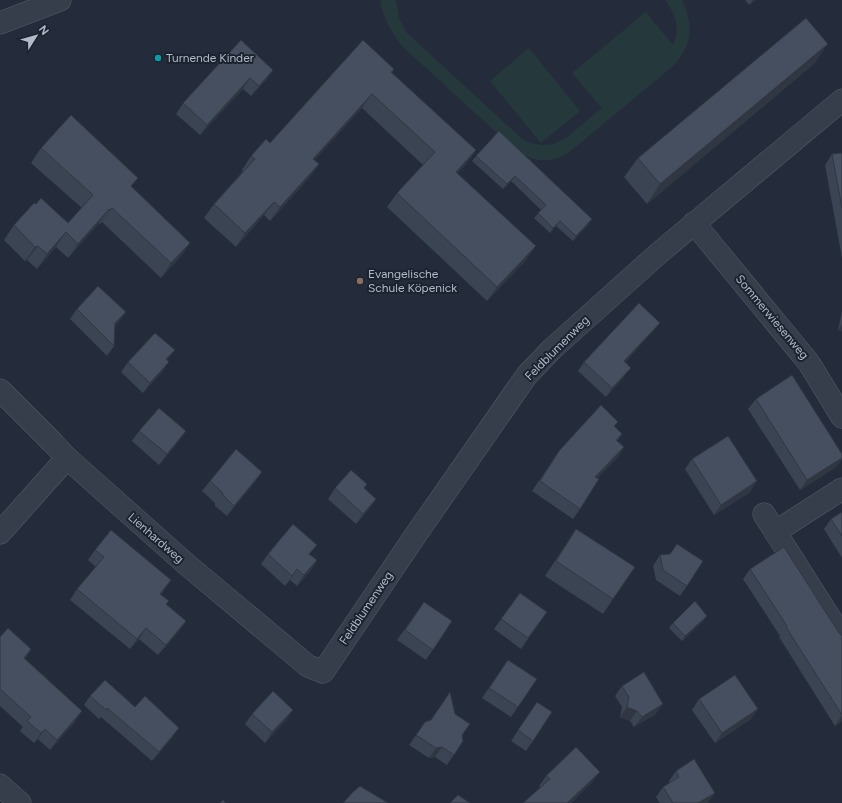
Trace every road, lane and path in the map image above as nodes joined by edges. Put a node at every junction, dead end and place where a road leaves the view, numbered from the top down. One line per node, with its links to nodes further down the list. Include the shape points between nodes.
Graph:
1 (60, 0): 2 (street)
2 (0, 23)
3 (842, 100): 4 (street, Feldblumenweg)
4 (694, 223): 6 (street, Sommerwiesenweg, via 809,363); 11 (street, Feldblumenweg, via 552,349 527,375)
5 (0, 390): 7 (street, Lienhardweg)
6 (842, 417)
7 (66, 458): 9 (street); 11 (street, Lienhardweg, via 293,654 308,666)
8 (842, 489): 10 (street, via 770,523)
9 (0, 533)
10 (842, 637)
11 (323, 672)
12 (0, 785): 13 (street)
13 (20, 803)

